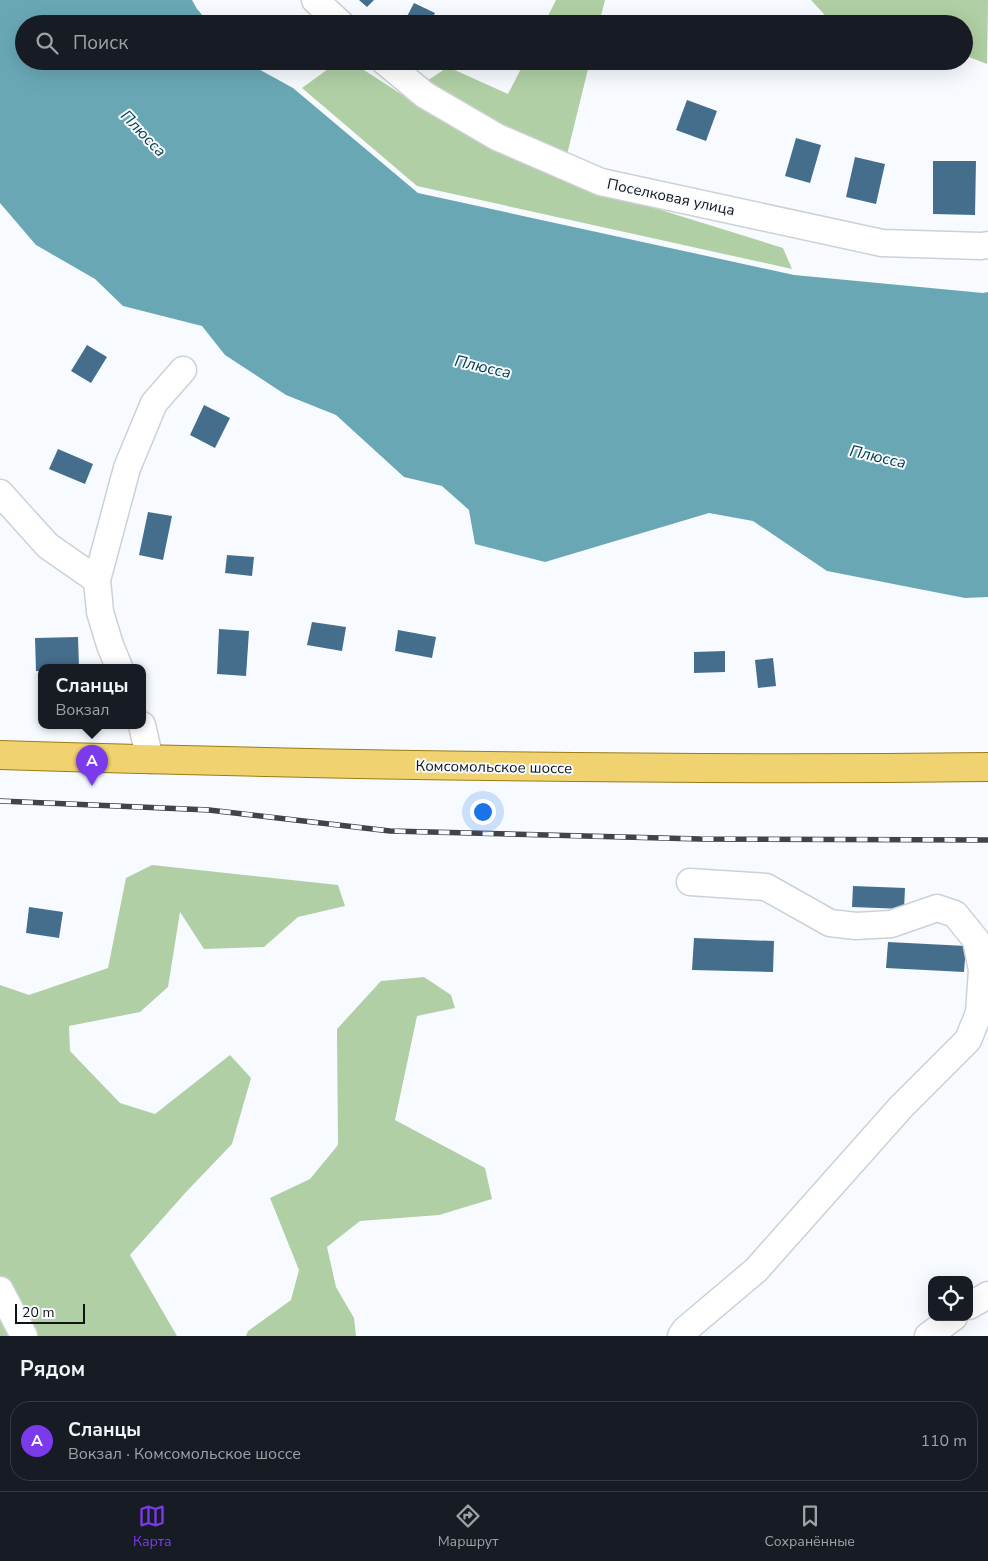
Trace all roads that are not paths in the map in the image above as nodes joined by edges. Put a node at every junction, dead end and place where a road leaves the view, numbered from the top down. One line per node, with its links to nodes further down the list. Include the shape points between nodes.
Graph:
1 (315, 0): 2 (street)
2 (331, 15)
3 (395, 70): 4 (street, Поселковая улица, via 425,95 497,137 601,182 882,243)
4 (988, 245)
5 (182, 370): 7 (street, via 154,403 127,468)
6 (0, 493): 7 (street, via 48,546)
7 (97, 580): 8 (street, via 100,612)
8 (118, 664)
9 (143, 729): 11 (street)
10 (0, 755): 11 (main road, Комсомольское шоссе)
11 (150, 760): 12 (main road, Комсомольское шоссе, via 494,767)
12 (988, 767)
13 (690, 882): 19 (street, via 766,887 830,923 856,926 891,924 937,908 955,914 976,940 982,970 979,1013 968,1040 901,1107 756,1270)
14 (0, 1290): 18 (street)
15 (988, 1295): 16 (street)
16 (973, 1304)
17 (949, 1321): 20 (street)
18 (24, 1336)
19 (681, 1336)
20 (928, 1336)

